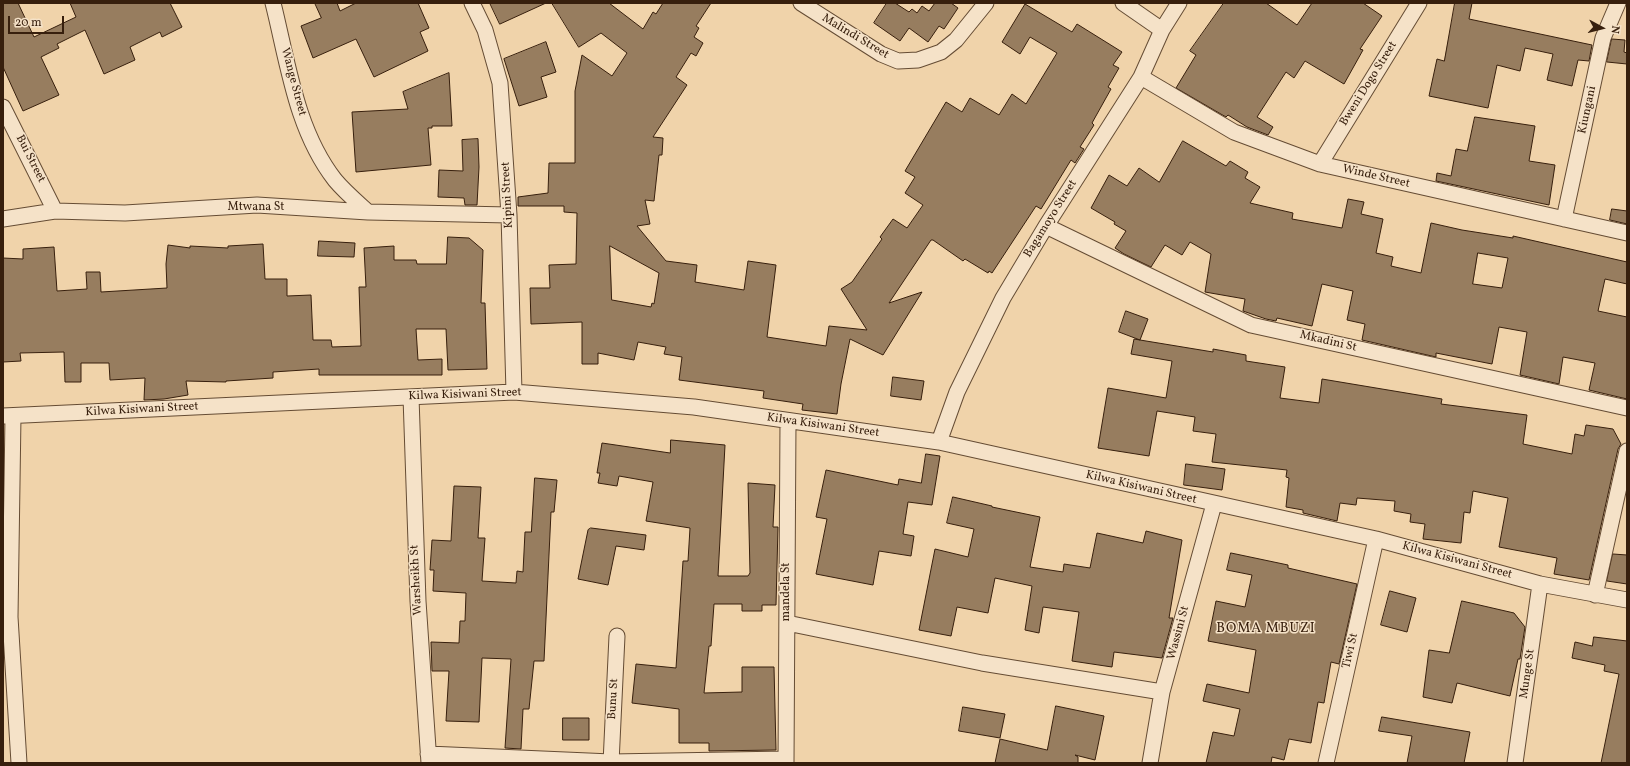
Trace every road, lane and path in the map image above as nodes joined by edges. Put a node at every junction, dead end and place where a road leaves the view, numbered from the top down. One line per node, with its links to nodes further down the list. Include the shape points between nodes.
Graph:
1 (274, 3): 14 (street, Wange Street, via 300,112 316,148 336,180)
2 (472, 3): 15 (street, Kipini Street, via 485,30 500,82)
3 (801, 3): 4 (street, Malindi Street, via 881,54 898,61 918,60 941,52 956,40)
4 (986, 3)
5 (1123, 3): 9 (street)
6 (1180, 3): 9 (street, Bagamoyo Street)
7 (1419, 3): 12 (street, Bweni Dogo Street)
8 (1618, 3): 17 (street, Kiungani, via 1603,38)
9 (1162, 30): 10 (street, Bagamoyo Street)
10 (1141, 76): 12 (street, Winde Street, via 1234,132); 18 (street, Bagamoyo Street)
11 (3, 106): 13 (street, Bui Street)
12 (1320, 164): 17 (street, Winde Street)
13 (56, 211): 14 (street, Mtwana St, via 125,213 256,205); 16 (street, Mtwana St)
14 (368, 212): 15 (street, Mtwana St)
15 (510, 215): 20 (street, Kipini Street)
16 (3, 219)
17 (1564, 219): 19 (street, Winde Street)
18 (1046, 226): 22 (street, Mkadini St, via 1251,325); 25 (street, Bagamoyo Street, via 1003,298 957,392)
19 (1627, 233)
20 (514, 392): 21 (street, Kilwa Kisiwani Street); 24 (street, Kilwa Kisiwani Street, via 694,407)
21 (411, 397): 23 (street, Kilwa Kisiwani Street); 36 (street, Warsheikh St, via 418,601)
22 (1627, 408)
23 (8, 416): 32 (street)
24 (788, 421): 25 (street, Kilwa Kisiwani Street); 33 (street, mandela St)
25 (939, 442): 27 (street, Kilwa Kisiwani Street)
26 (1627, 451): 30 (street)
27 (1214, 504): 28 (street, Kilwa Kisiwani Street); 35 (street, Wassini St)
28 (1376, 538): 29 (street, Kilwa Kisiwani Street); 41 (street, Tiwi St)
29 (1540, 584): 30 (street, Kilwa Kisiwani Street); 42 (street, Munge St)
30 (1595, 595): 31 (street, Kilwa Kisiwani Street)
31 (1627, 600)
32 (7, 617): 39 (street)
33 (787, 623): 35 (street, via 982,663); 37 (street, mandela St)
34 (617, 636): 38 (street, Bunu St)
35 (1162, 692): 40 (street, Wassini St)
36 (428, 758): 38 (street)
37 (786, 761): 38 (street)
38 (611, 762)
39 (19, 763)
40 (1150, 763)
41 (1326, 763)
42 (1515, 763)

